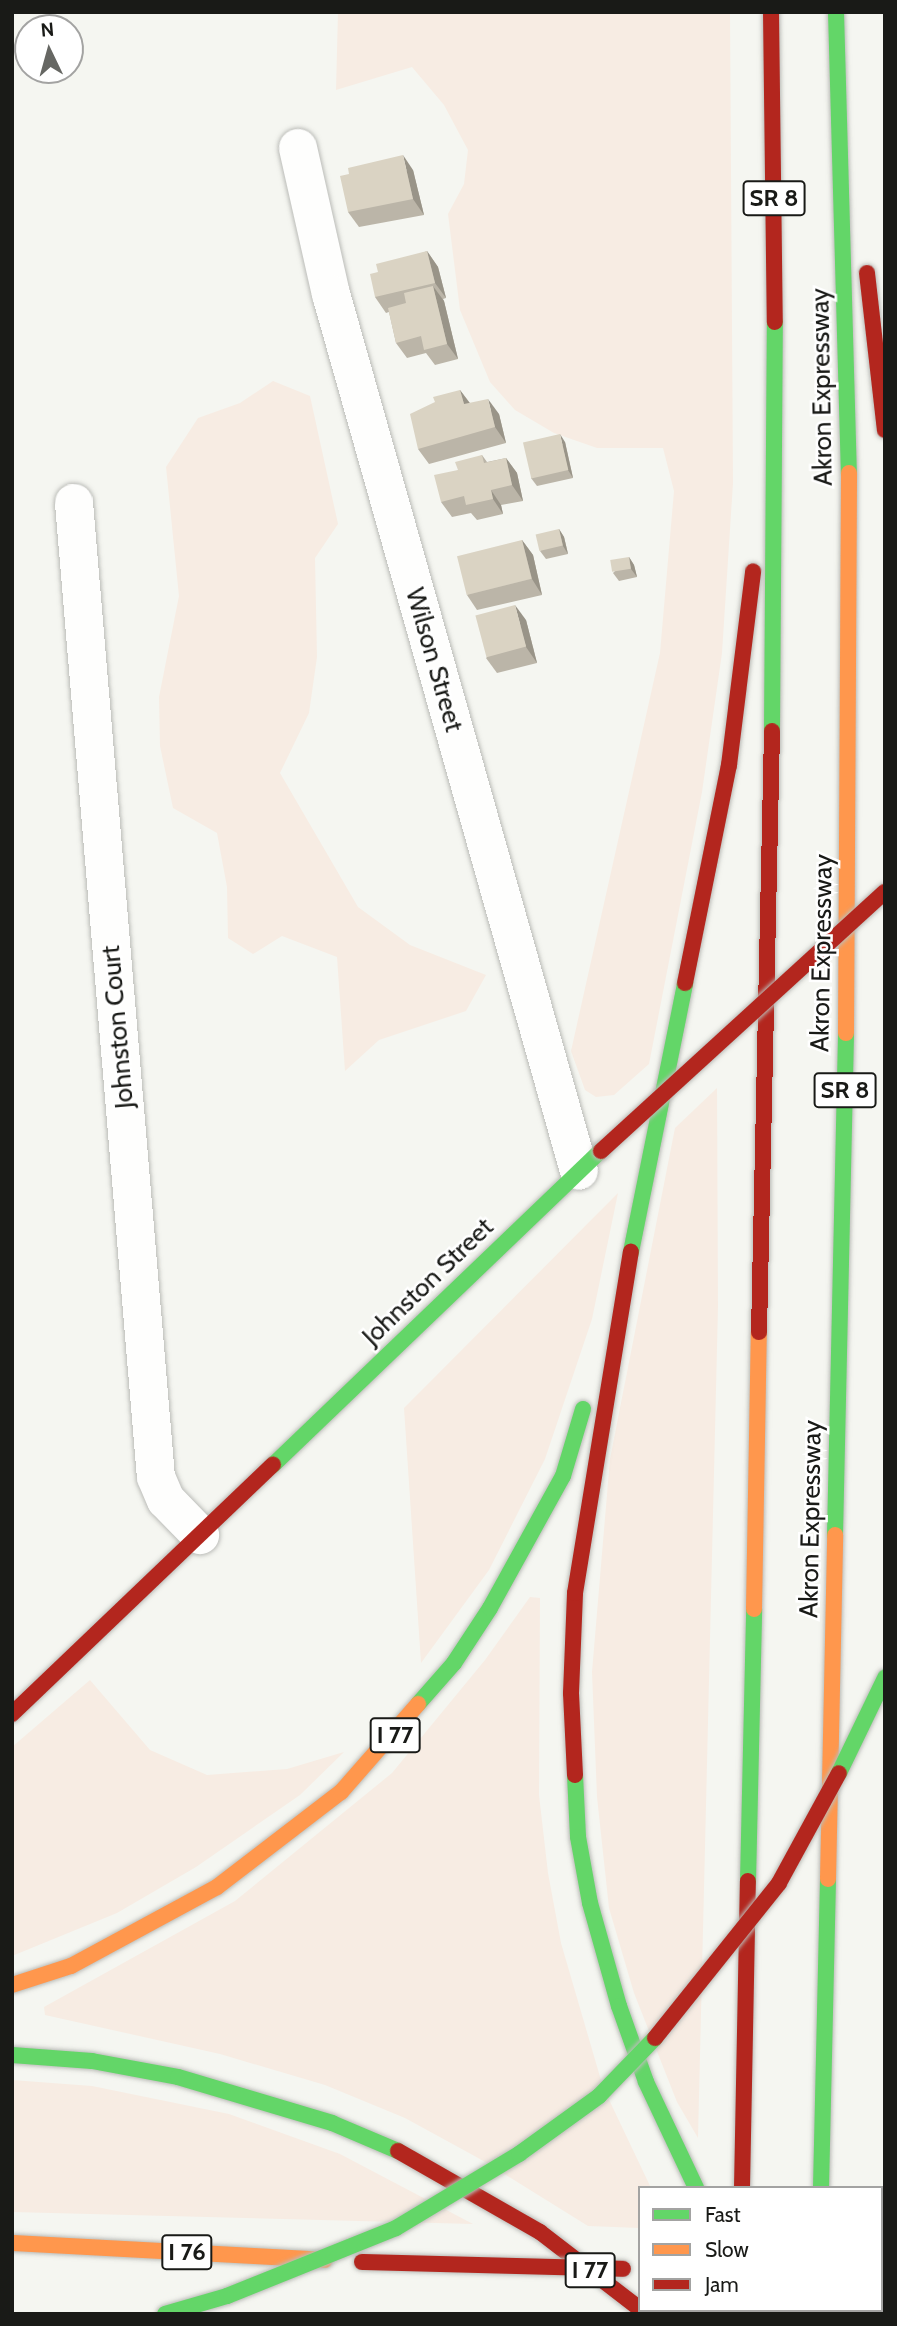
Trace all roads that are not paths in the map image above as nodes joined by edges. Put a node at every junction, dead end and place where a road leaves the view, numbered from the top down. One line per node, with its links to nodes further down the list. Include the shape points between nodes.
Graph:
1 (771, 12): 6 (main road, Akron Expressway / SR 8)
2 (837, 12): 4 (main road); 19 (main road, Akron Expressway / SR 8, via 849,424 848,955)
3 (298, 148): 10 (street, Wilson Street, via 334,306)
4 (859, 201)
5 (865, 255): 7 (main road)
6 (776, 384): 11 (main road, via 729,765); 18 (main road, Akron Expressway / SR 8)
7 (885, 430)
8 (74, 503): 12 (street, Johnston Court, via 156,1477 166,1500)
9 (885, 892): 10 (main road, Johnston Street, bridge)
10 (590, 1161): 12 (main road, Johnston Street)
11 (615, 1332): 15 (main road, I 77, via 586,1401 563,1476 533,1535 454,1663 389,1742 285,1839 217,1886 71,1966); 17 (main road, via 575,1593 572,1773 590,1903 619,2007)
12 (200, 1535): 14 (main road, Johnston Street)
13 (885, 1678): 23 (main road, bridge, via 815,1823 779,1883 668,2025 599,2096 519,2154 396,2228 227,2296)
14 (12, 1714)
15 (12, 1985)
16 (12, 2055): 22 (main road, I 77, bridge, via 92,2061 253,2096 400,2151 540,2232)
17 (695, 2186)
18 (742, 2186)
19 (821, 2186)
20 (12, 2243): 21 (main road, I 76, bridge, via 362,2262)
21 (638, 2269)
22 (638, 2308)
23 (165, 2314)

